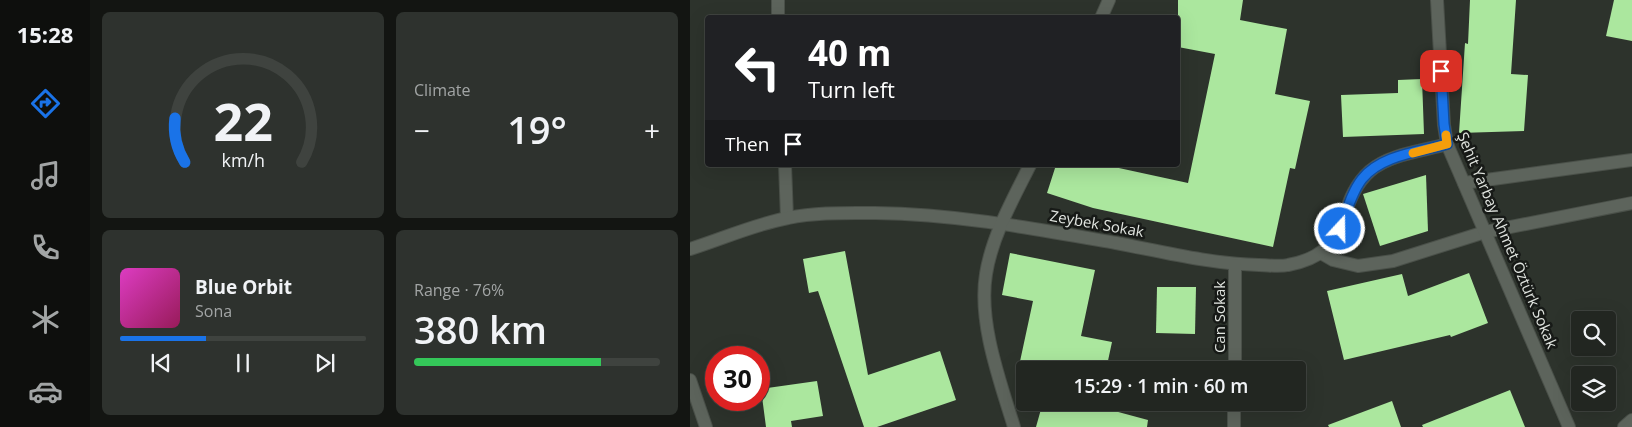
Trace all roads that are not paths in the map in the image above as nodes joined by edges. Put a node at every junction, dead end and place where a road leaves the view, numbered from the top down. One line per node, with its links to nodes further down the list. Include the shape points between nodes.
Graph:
1 (778, 0): 4 (street)
2 (1109, 0): 5 (street)
3 (1437, 0): 6 (street, Şehit Yarbay Ahmet Öztürk Sokak)
4 (778, 15)
5 (1102, 15)
6 (1447, 144): 10 (street, Şehit Yarbay Ahmet Öztürk Sokak); 16 (street, Zeybek Sokak, via 1386,161 1372,170 1361,180 1340,229)
7 (1632, 160): 10 (street)
8 (785, 167): 12 (street)
9 (1029, 167): 13 (street)
10 (1464, 183): 14 (street, Şehit Yarbay Ahmet Öztürk Sokak)
11 (1632, 203): 14 (street)
12 (788, 218): 13 (street, Zeybek Sokak, via 834,213 906,214); 15 (street, Zeybek Sokak)
13 (1001, 222): 17 (street, Zeybek Sokak); 23 (street, via 986,274 984,302 997,370)
14 (1485, 232): 16 (street, via 1393,261 1358,266 1333,260); 25 (street, Şehit Yarbay Ahmet Öztürk Sokak)
15 (690, 249)
16 (1321, 253): 17 (street, Zeybek Sokak, via 1286,265)
17 (1235, 265): 18 (street, Can Sokak)
18 (1234, 361)
19 (690, 380): 22 (street)
20 (1234, 411): 24 (street)
21 (1632, 420): 26 (street)
22 (706, 427)
23 (1014, 427)
24 (1234, 427)
25 (1569, 427)
26 (1624, 427)

